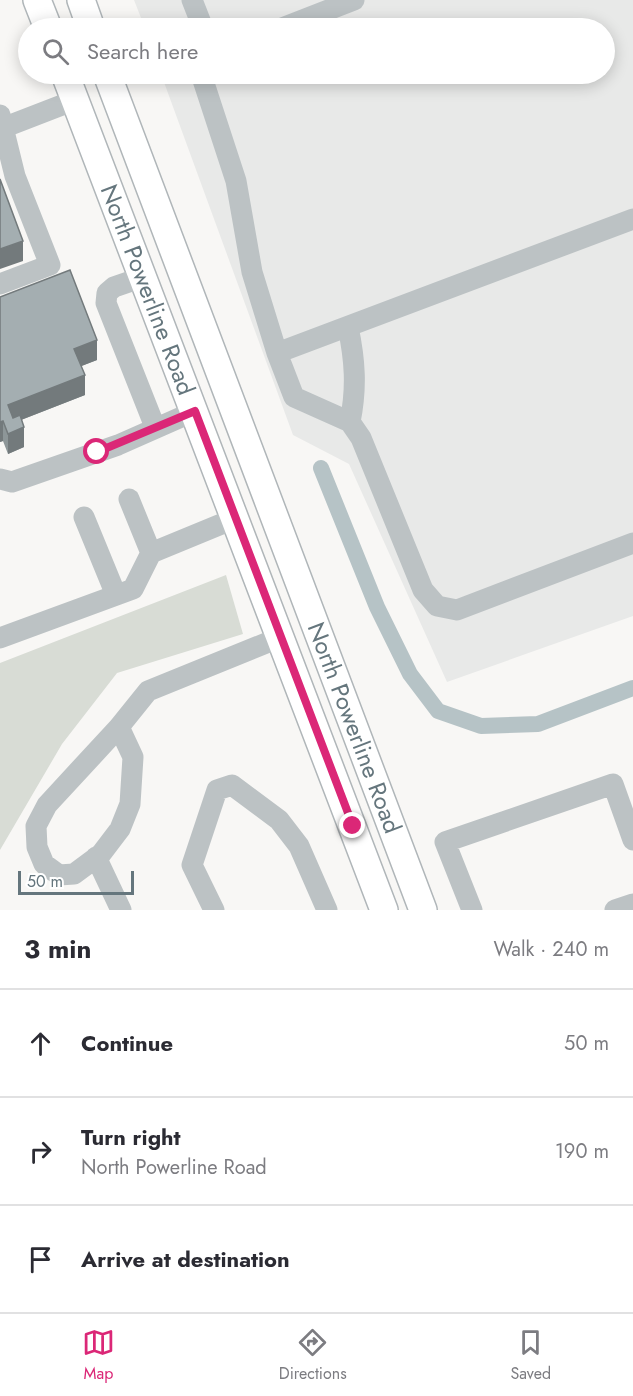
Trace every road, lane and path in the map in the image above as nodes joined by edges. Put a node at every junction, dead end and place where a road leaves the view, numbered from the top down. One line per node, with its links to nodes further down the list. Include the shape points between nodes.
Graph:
1 (37, 0): 5 (main road)
2 (81, 0): 6 (main road)
3 (192, 0): 7 (street)
4 (354, 0): 8 (street)
5 (44, 18)
6 (87, 18)
7 (199, 18)
8 (308, 18)
9 (69, 84): 12 (main road, North Powerline Road)
10 (111, 84): 14 (main road, North Powerline Road)
11 (204, 84): 19 (street, via 236,181 252,272)
12 (75, 100): 13 (street); 14 (main road, via 104,117); 16 (main road, North Powerline Road)
13 (2, 124): 17 (street, via 15,176 50,265)
14 (141, 168): 31 (main road, North Powerline Road)
15 (633, 219): 18 (street)
16 (143, 277): 20 (main road, North Powerline Road); 22 (street, via 114,287 107,293 106,303)
17 (0, 284)
18 (348, 327): 19 (street); 21 (street, via 356,364)
19 (277, 353): 21 (street, via 294,397)
20 (195, 411): 22 (street); 26 (main road, North Powerline Road)
21 (350, 422): 27 (street, via 361,438 423,590 437,606 457,610)
22 (155, 426): 23 (street, via 118,445 12,482)
23 (0, 480)
24 (129, 499): 28 (street)
25 (84, 517): 30 (street)
26 (237, 518): 28 (street); 29 (main road, North Powerline Road)
27 (633, 543)
28 (151, 553): 30 (street, via 133,589)
29 (256, 568): 31 (main road, via 284,608); 32 (main road, North Powerline Road)
30 (116, 595): 33 (street)
31 (313, 625): 34 (main road, North Powerline Road)
32 (282, 637): 34 (main road, via 298,641 308,649); 35 (street, via 148,691); 42 (main road, North Powerline Road)
33 (0, 638)
34 (340, 694): 43 (main road, North Powerline Road)
35 (119, 727): 37 (street, via 133,757 130,804 120,829); 37 (street, via 47,805 36,826 37,847 44,864 59,874 74,874)
36 (633, 840): 44 (street, via 613,784 445,842)
37 (96, 857): 39 (street)
38 (633, 904): 45 (street)
39 (120, 910)
40 (214, 910): 41 (street, via 192,865 217,790 232,785 279,820 299,846)
41 (327, 910)
42 (384, 910)
43 (423, 910)
44 (471, 910)
45 (615, 910)

